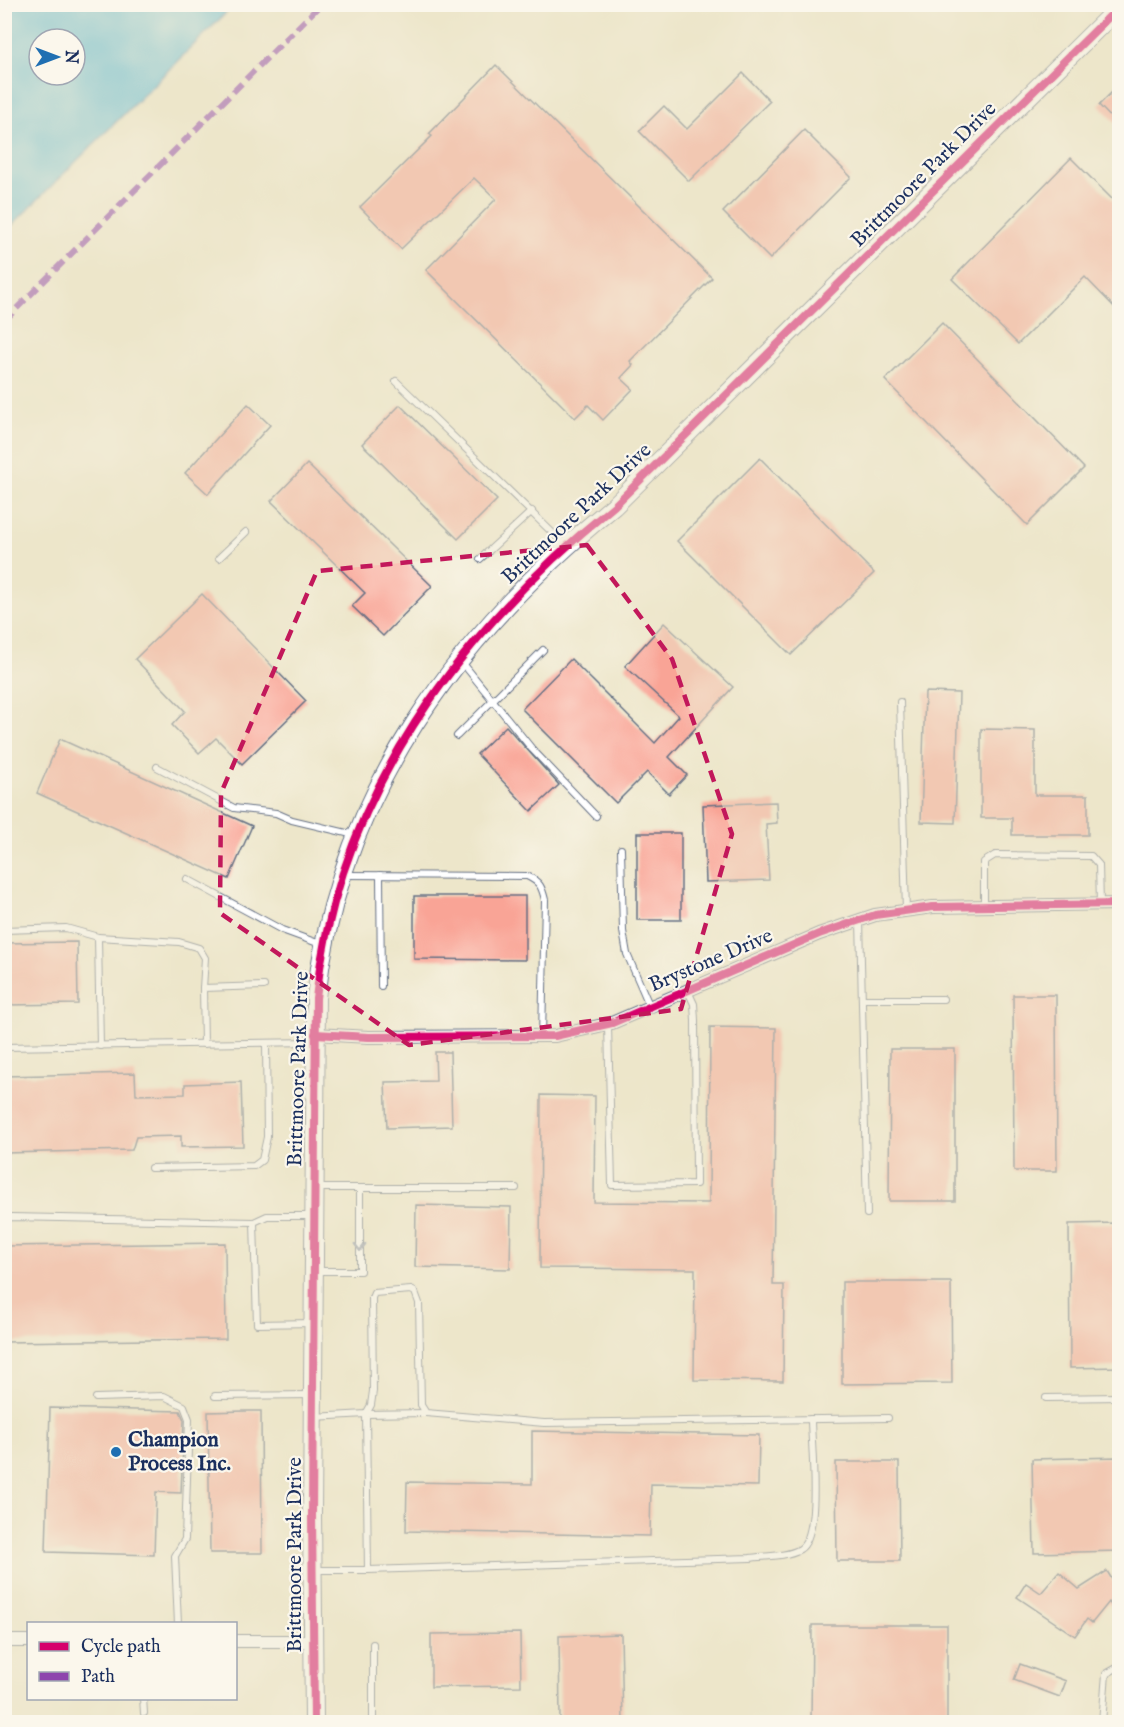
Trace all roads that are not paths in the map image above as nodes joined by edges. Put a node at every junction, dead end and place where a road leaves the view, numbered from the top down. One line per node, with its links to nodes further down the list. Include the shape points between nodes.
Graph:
1 (1119, 6): 5 (street, Brittmoore Park Drive, via 614,506)
2 (396, 381): 3 (lane)
3 (532, 512): 5 (lane); 7 (lane)
4 (246, 532): 6 (lane)
5 (566, 546): 9 (street, Brittmoore Park Drive, via 525,585)
6 (219, 558)
7 (480, 559)
8 (543, 650): 10 (lane)
9 (461, 661): 10 (lane); 15 (street, Brittmoore Park Drive, via 413,723)
10 (492, 699): 12 (lane); 14 (lane, via 532,749)
11 (900, 702): 23 (lane)
12 (456, 736)
13 (157, 767): 15 (lane, via 234,808 276,813)
14 (596, 816)
15 (355, 835): 17 (street, Brittmoore Park Drive)
16 (621, 849): 34 (lane, via 627,954)
17 (341, 875): 18 (lane); 27 (street, Brittmoore Park Drive)
18 (380, 875): 29 (lane); 36 (lane, via 527,876 537,881 545,900)
19 (187, 879): 27 (lane, via 282,930)
20 (1100, 904): 21 (street, Brystone Drive); 22 (street, Brystone Drive); 22 (lane, via 1098,865 1091,856 995,855 984,862)
21 (1119, 904)
22 (984, 906): 23 (street, Brystone Drive)
23 (906, 911): 24 (street, Brystone Drive)
24 (860, 920): 31 (street, Brystone Drive); 32 (lane)
25 (4, 930): 26 (lane, via 66,928)
26 (98, 937): 30 (lane, via 179,942 199,948 205,958); 40 (lane)
27 (324, 945): 37 (street, Brittmoore Park Drive)
28 (264, 986): 30 (lane)
29 (381, 986)
30 (203, 988): 39 (lane)
31 (688, 991): 34 (street, Brystone Drive); 35 (lane, via 695,1020 696,1184 612,1185)
32 (863, 999): 33 (lane); 46 (lane)
33 (943, 999)
34 (650, 1007): 35 (street, Brystone Drive)
35 (608, 1025): 36 (street, Brystone Drive)
36 (542, 1037): 37 (street, Brystone Drive)
37 (315, 1038): 38 (lane); 43 (street, Brittmoore Park Drive)
38 (266, 1043): 39 (lane); 42 (lane, via 267,1137 262,1160 254,1166)
39 (204, 1044): 40 (lane)
40 (100, 1046): 41 (lane)
41 (4, 1047)
42 (151, 1168)
43 (314, 1188): 44 (lane); 47 (street, Brittmoore Park Drive)
44 (360, 1188): 45 (lane); 50 (lane, one-way to 50, via 360,1271)
45 (516, 1188)
46 (867, 1214)
47 (314, 1216): 49 (lane, via 267,1216); 50 (street, Brittmoore Park Drive)
48 (4, 1220): 49 (lane, via 11,1216)
49 (254, 1222): 51 (lane, via 257,1324)
50 (313, 1271): 51 (street, Brittmoore Park Drive)
51 (314, 1323): 52 (street, Brittmoore Park Drive)
52 (314, 1395): 53 (lane); 59 (street, Brittmoore Park Drive)
53 (215, 1396)
54 (1119, 1397): 56 (lane)
55 (96, 1398): 64 (lane, via 164,1396 184,1406 189,1419 185,1539 175,1556)
56 (1046, 1398)
57 (426, 1413): 58 (lane); 58 (lane, via 421,1405 418,1298 411,1290 382,1291 372,1298 374,1391); 61 (lane, via 544,1423)
58 (366, 1414): 59 (lane); 63 (lane)
59 (314, 1417): 62 (street, Brittmoore Park Drive)
60 (888, 1418): 61 (lane)
61 (811, 1419): 63 (lane, via 813,1517 810,1538 801,1549 750,1558)
62 (313, 1570): 63 (lane); 68 (street, Brittmoore Park Drive)
63 (368, 1570)
64 (178, 1622)
65 (4, 1641): 66 (street)
66 (27, 1641)
67 (237, 1641): 68 (street)
68 (313, 1641): 73 (street, Brittmoore Park Drive)
69 (374, 1644): 74 (lane)
70 (1119, 1666): 75 (lane, via 1106,1674)
71 (143, 1700): 72 (lane)
72 (144, 1713)
73 (315, 1722)
74 (373, 1722)
75 (1102, 1722)

